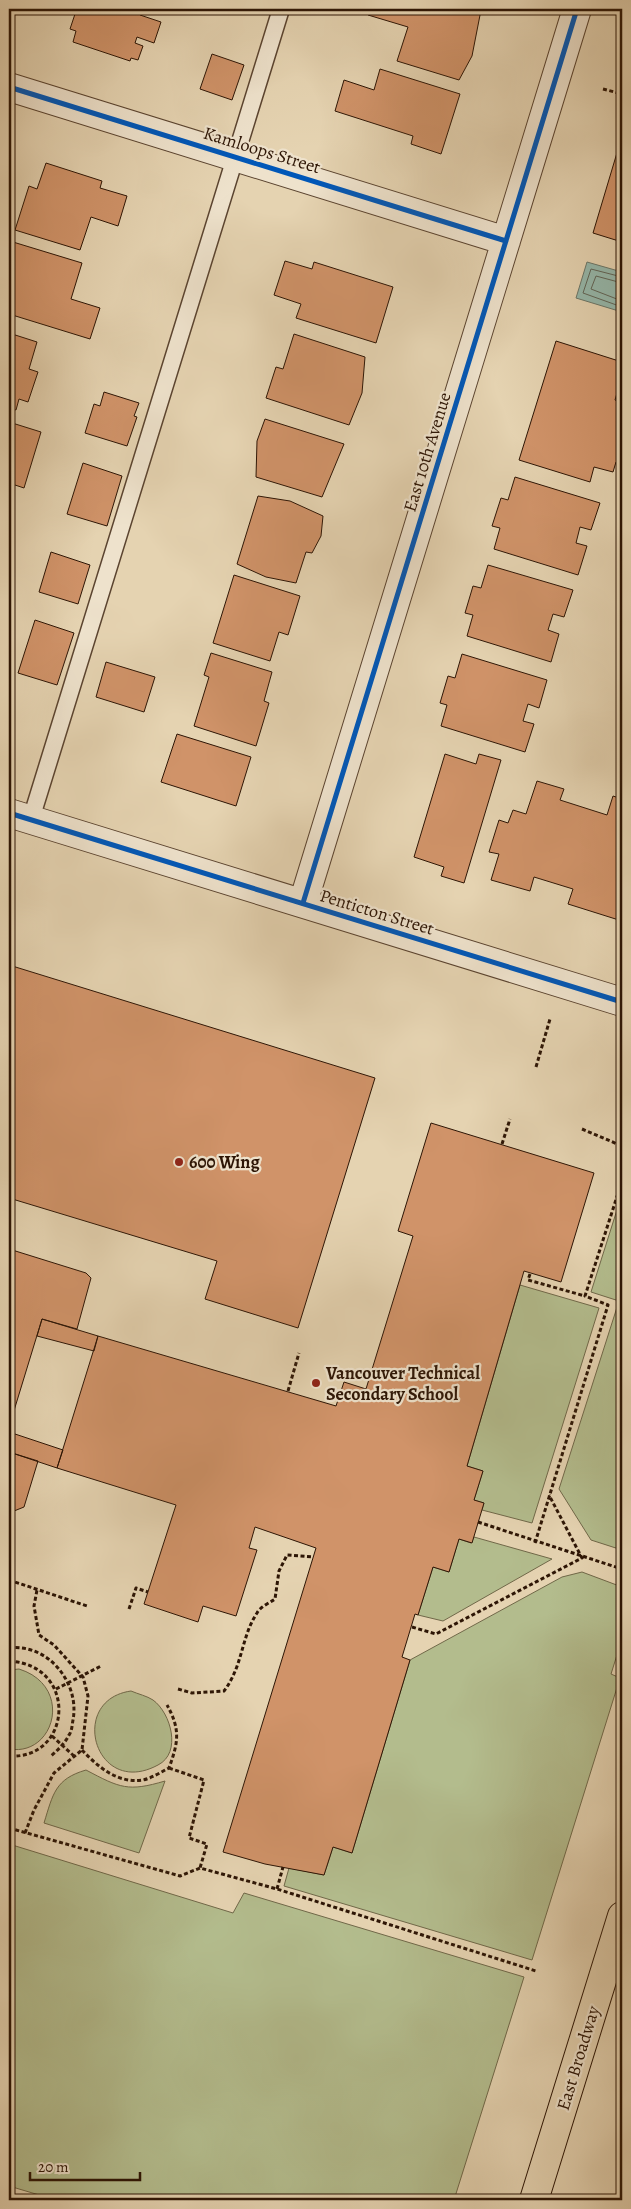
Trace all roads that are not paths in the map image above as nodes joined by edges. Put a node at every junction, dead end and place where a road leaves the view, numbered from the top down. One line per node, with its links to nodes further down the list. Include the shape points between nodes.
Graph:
1 (281, 9): 4 (lane)
2 (577, 9): 5 (street, East 10th Avenue)
3 (9, 87): 4 (street, Kamloops Street)
4 (237, 157): 5 (street, Kamloops Street); 6 (lane)
5 (506, 240): 7 (street, East 10th Avenue)
6 (20, 816): 7 (street, Penticton Street)
7 (303, 903): 8 (street, Penticton Street)
8 (622, 1002)
9 (622, 1916): 10 (main road, East Broadway)
10 (534, 2200)

